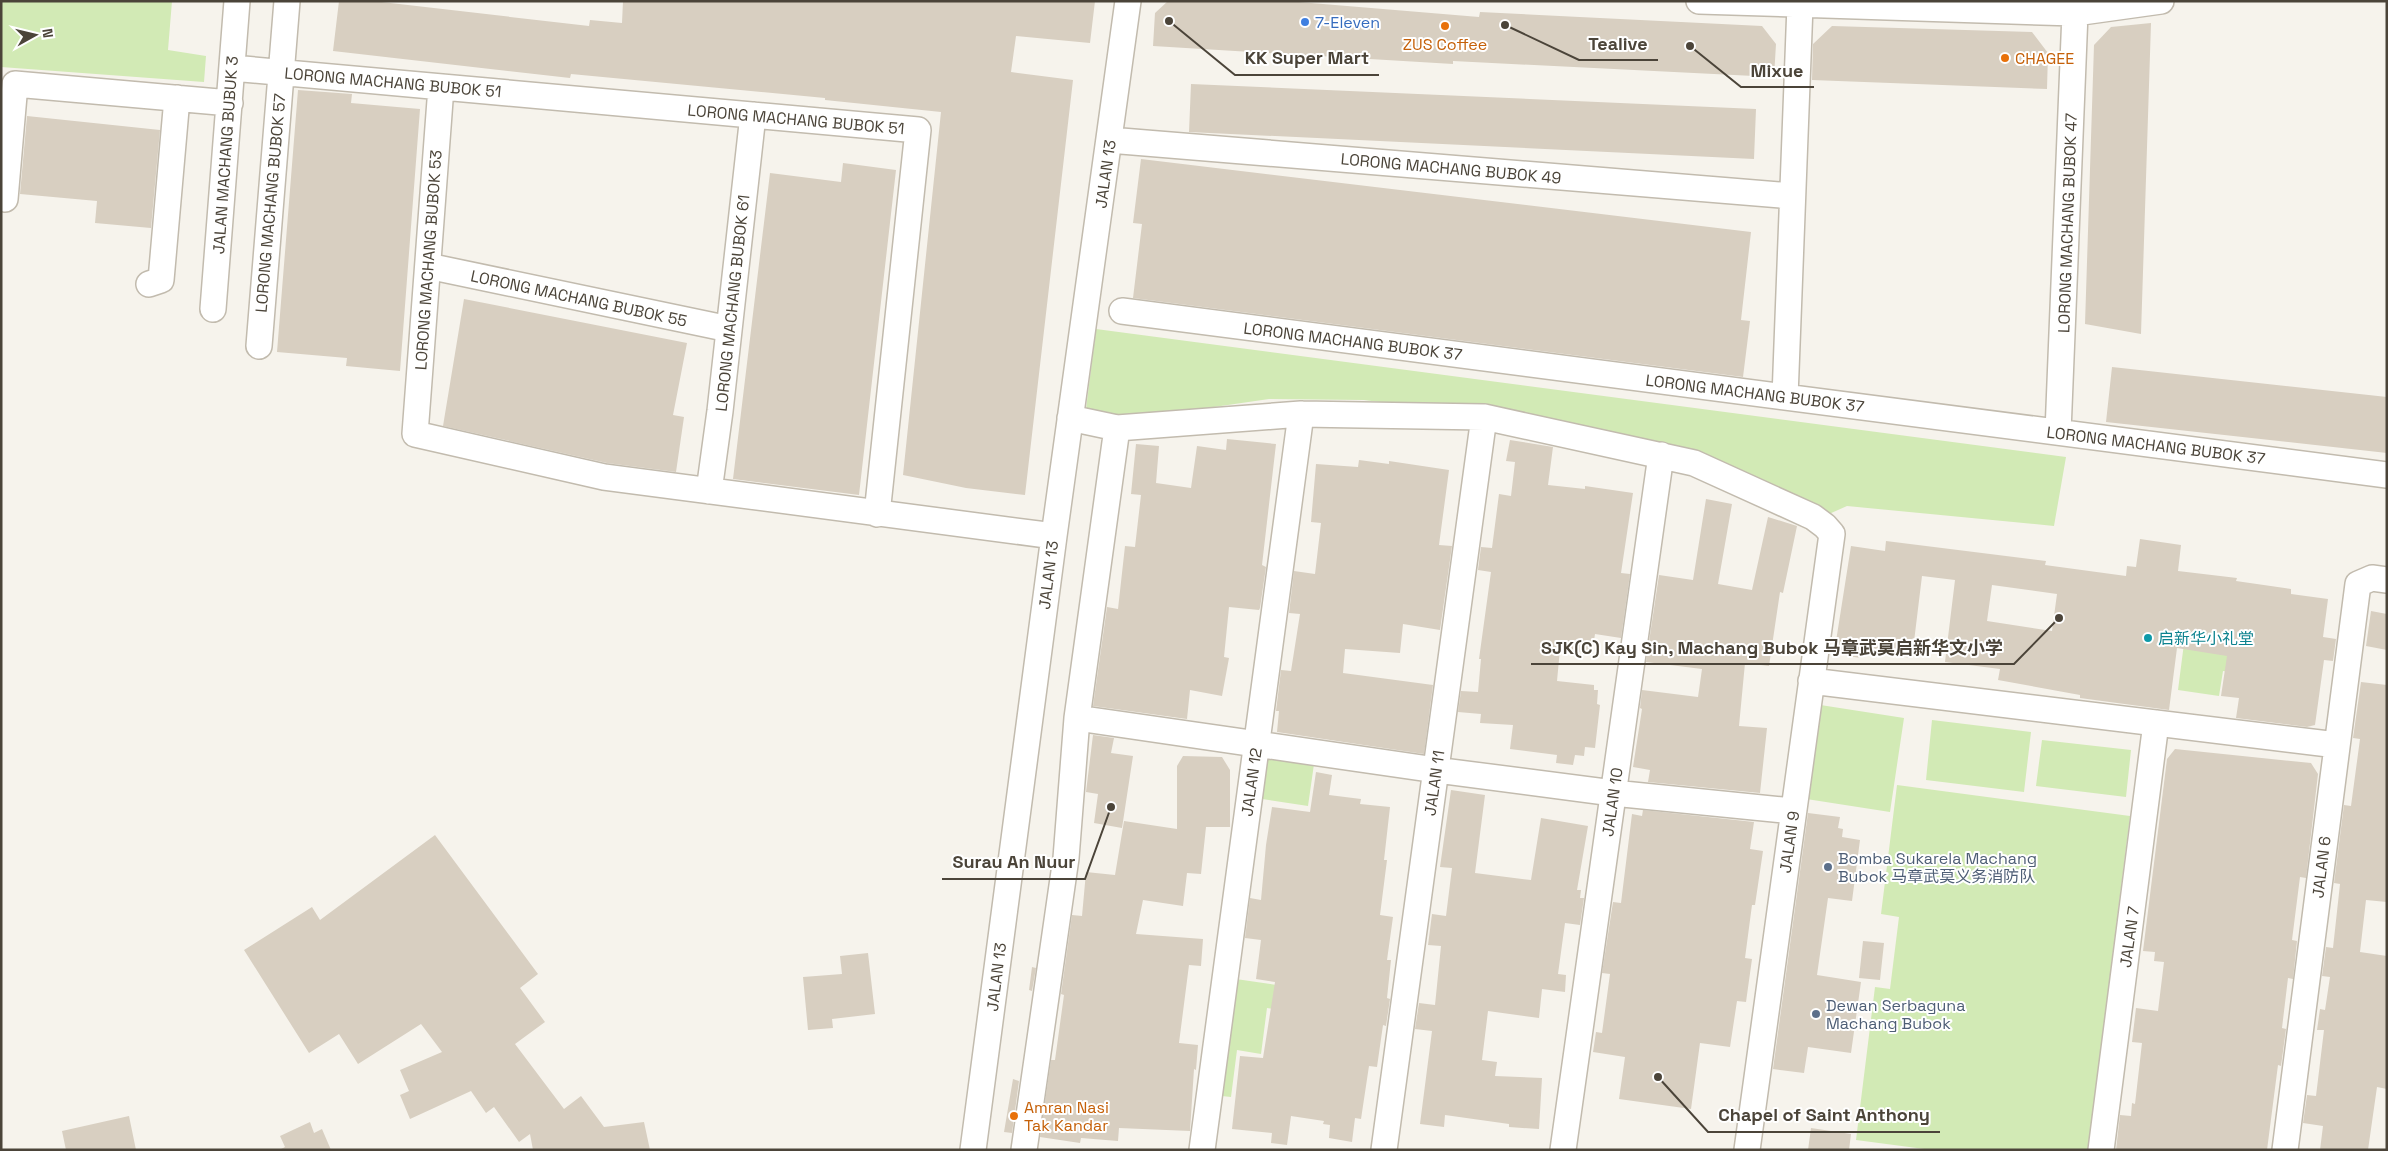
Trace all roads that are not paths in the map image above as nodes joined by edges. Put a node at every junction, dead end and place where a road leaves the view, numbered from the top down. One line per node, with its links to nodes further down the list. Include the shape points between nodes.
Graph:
1 (237, 1): 8 (street, JALAN MACHANG BUBUK 3)
2 (287, 1): 9 (street, LORONG MACHANG BUBOK 57)
3 (1128, 1): 14 (street, JALAN 13)
4 (1699, 1): 6 (street)
5 (2161, 1): 7 (street)
6 (1800, 5): 7 (street); 15 (street)
7 (2075, 13): 28 (street, LORONG MACHANG BUBOK 47)
8 (232, 68): 9 (street, LORONG MACHANG BUBOK 51); 12 (street, JALAN MACHANG BUBUK 3)
9 (281, 72): 10 (street, LORONG MACHANG BUBOK 51); 22 (street, LORONG MACHANG BUBOK 57)
10 (442, 87): 13 (street, LORONG MACHANG BUBOK 51); 17 (street, LORONG MACHANG BUBOK 53)
11 (177, 98): 12 (street); 16 (street, via 15,84); 18 (street, via 161,280)
12 (230, 103): 19 (street, JALAN MACHANG BUBUK 3)
13 (753, 115): 21 (street, LORONG MACHANG BUBOK 61); 32 (street, LORONG MACHANG BUBOK 51, via 918,130)
14 (1109, 140): 15 (street, LORONG MACHANG BUBOK 49); 26 (street, JALAN 13)
15 (1792, 196): 23 (street)
16 (5, 199)
17 (428, 266): 21 (street, LORONG MACHANG BUBOK 55); 31 (street, LORONG MACHANG BUBOK 53, via 416,434 604,478)
18 (149, 284)
19 (213, 309)
20 (1122, 311): 23 (street, LORONG MACHANG BUBOK 37)
21 (729, 329): 31 (street, LORONG MACHANG BUBOK 61)
22 (259, 346)
23 (1785, 397): 28 (street, LORONG MACHANG BUBOK 37)
24 (1300, 414): 25 (street); 27 (street); 38 (street, JALAN 12)
25 (1484, 417): 29 (street); 40 (street, JALAN 11)
26 (1070, 418): 27 (street); 33 (street, JALAN 13)
27 (1117, 428): 36 (street)
28 (2058, 432): 30 (street, LORONG MACHANG BUBOK 37)
29 (1661, 455): 35 (street, JALAN 9, via 1694,463 1814,517 1832,534); 41 (street, JALAN 10)
30 (2387, 475)
31 (709, 491): 32 (street)
32 (877, 514): 33 (street)
33 (1054, 536): 43 (street, JALAN 13)
34 (2387, 580): 39 (street, JALAN 6, via 2372,578 2358,584)
35 (1811, 681): 37 (street); 42 (street, JALAN 9)
36 (1078, 718): 38 (street); 44 (street, via 1066,858)
37 (2156, 724): 39 (street); 49 (street, JALAN 7)
38 (1256, 744): 40 (street); 45 (street, JALAN 12)
39 (2337, 745): 50 (street, JALAN 6)
40 (1436, 770): 41 (street); 46 (street, JALAN 11)
41 (1613, 793): 42 (street); 47 (street, JALAN 10)
42 (1793, 811): 48 (street, JALAN 9)
43 (973, 1150)
44 (1024, 1150)
45 (1202, 1150)
46 (1384, 1150)
47 (1563, 1150)
48 (1747, 1150)
49 (2101, 1150)
50 (2285, 1150)

